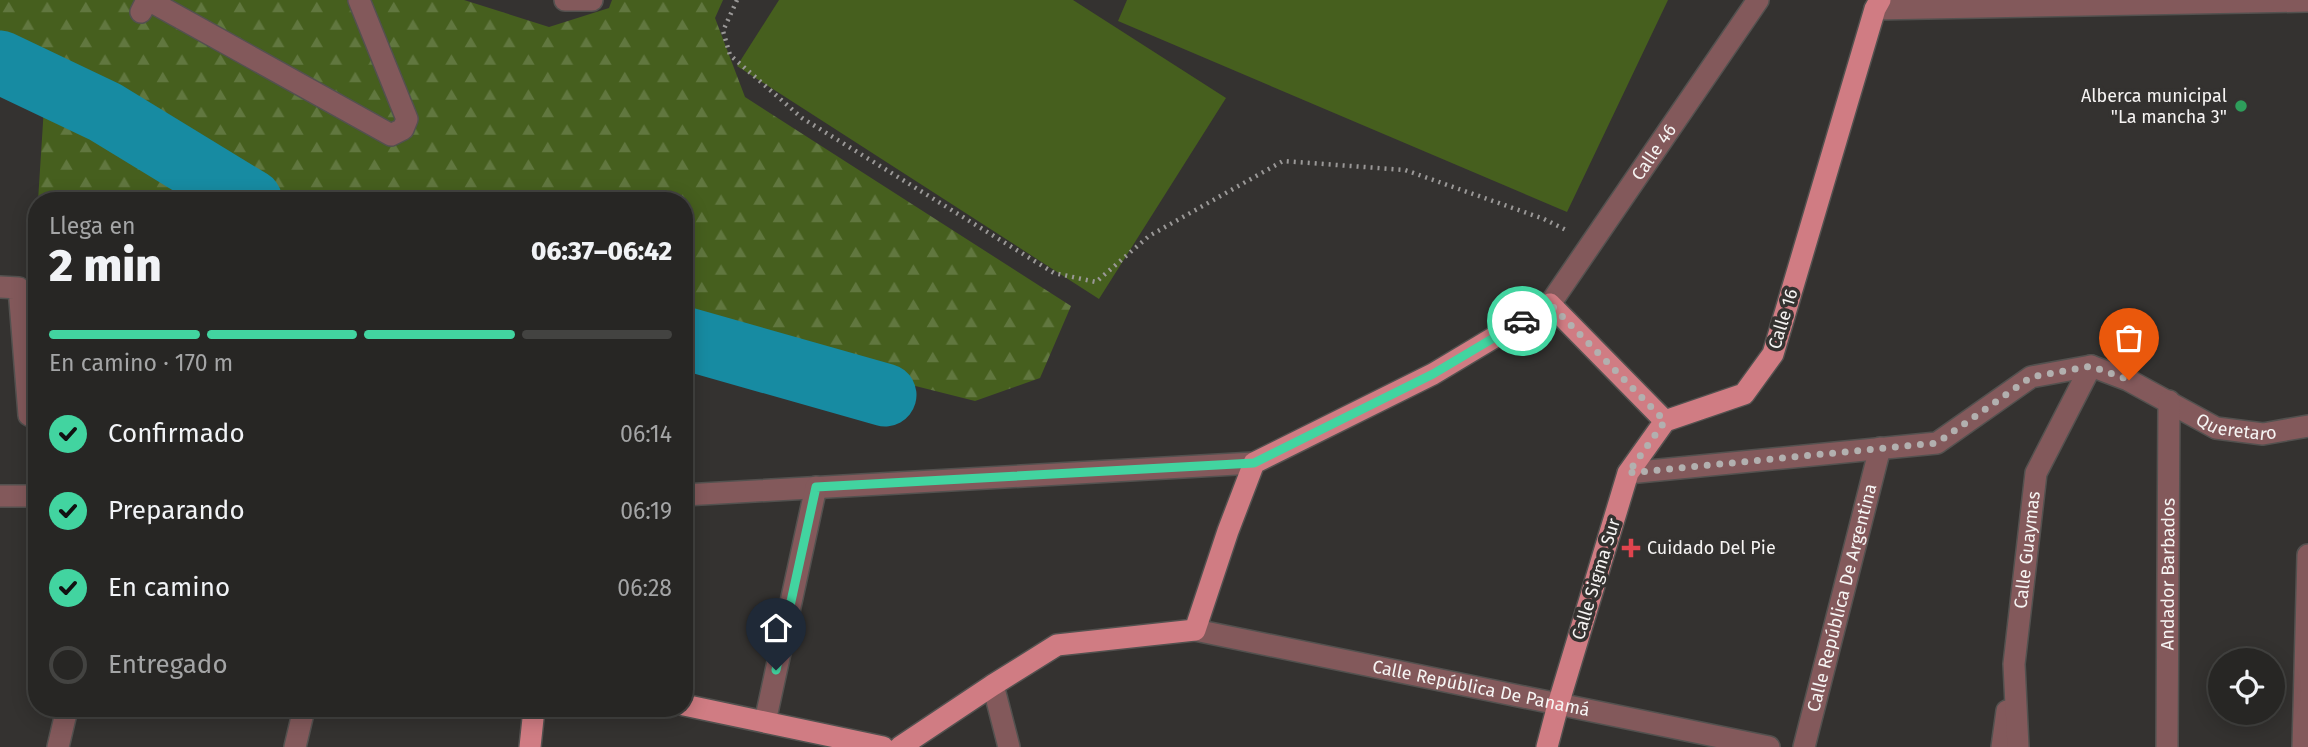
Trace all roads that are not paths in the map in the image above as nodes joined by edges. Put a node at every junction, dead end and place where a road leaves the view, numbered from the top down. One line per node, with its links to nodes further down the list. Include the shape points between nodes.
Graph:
1 (359, 0): 7 (street, via 407,120 403,129 391,135 152,2)
2 (565, 0): 3 (street)
3 (592, 0)
4 (1758, 0): 9 (street, Calle 46)
5 (2308, 1): 6 (street)
6 (1878, 4): 13 (main road, Calle 16, via 1773,355 1744,394)
7 (141, 12)
8 (9, 287): 12 (street)
9 (1550, 304): 13 (main road); 16 (main road, via 1433,374)
10 (2091, 366): 11 (street, Queretaro); 15 (street, via 2031,377 1937,443); 24 (street, Calle Guaymas, via 2036,473)
11 (2169, 401): 14 (street, Queretaro, via 2216,428 2263,434); 43 (street, Andador Barbados)
12 (28, 409)
13 (1665, 421): 17 (main road, Calle Sigma Sur)
14 (2308, 426)
15 (1880, 448): 17 (street); 40 (street, Calle República De Argentina)
16 (1254, 463): 18 (street); 23 (main road)
17 (1628, 473): 26 (main road, Calle Sigma Sur)
18 (816, 487): 19 (street); 31 (street)
19 (693, 494)
20 (0, 496): 21 (street)
21 (28, 496)
22 (2308, 555): 44 (street)
23 (1195, 630): 25 (main road, via 1057,645); 26 (street, Calle República De Panamá)
24 (2014, 664): 41 (street); 42 (street, Calle Guaymas)
25 (993, 685): 36 (main road); 37 (street)
26 (1558, 705): 38 (main road, Calle Sigma Sur); 39 (street, Calle República De Panamá)
27 (693, 707): 31 (main road)
28 (65, 717): 32 (street)
29 (302, 717): 33 (street)
30 (533, 717): 34 (main road)
31 (765, 722): 35 (main road)
32 (58, 747)
33 (295, 747)
34 (530, 747)
35 (883, 747)
36 (900, 747)
37 (1010, 747)
38 (1547, 747)
39 (1769, 747)
40 (1804, 747)
41 (2002, 747)
42 (2018, 747)
43 (2167, 747)
44 (2303, 747)

